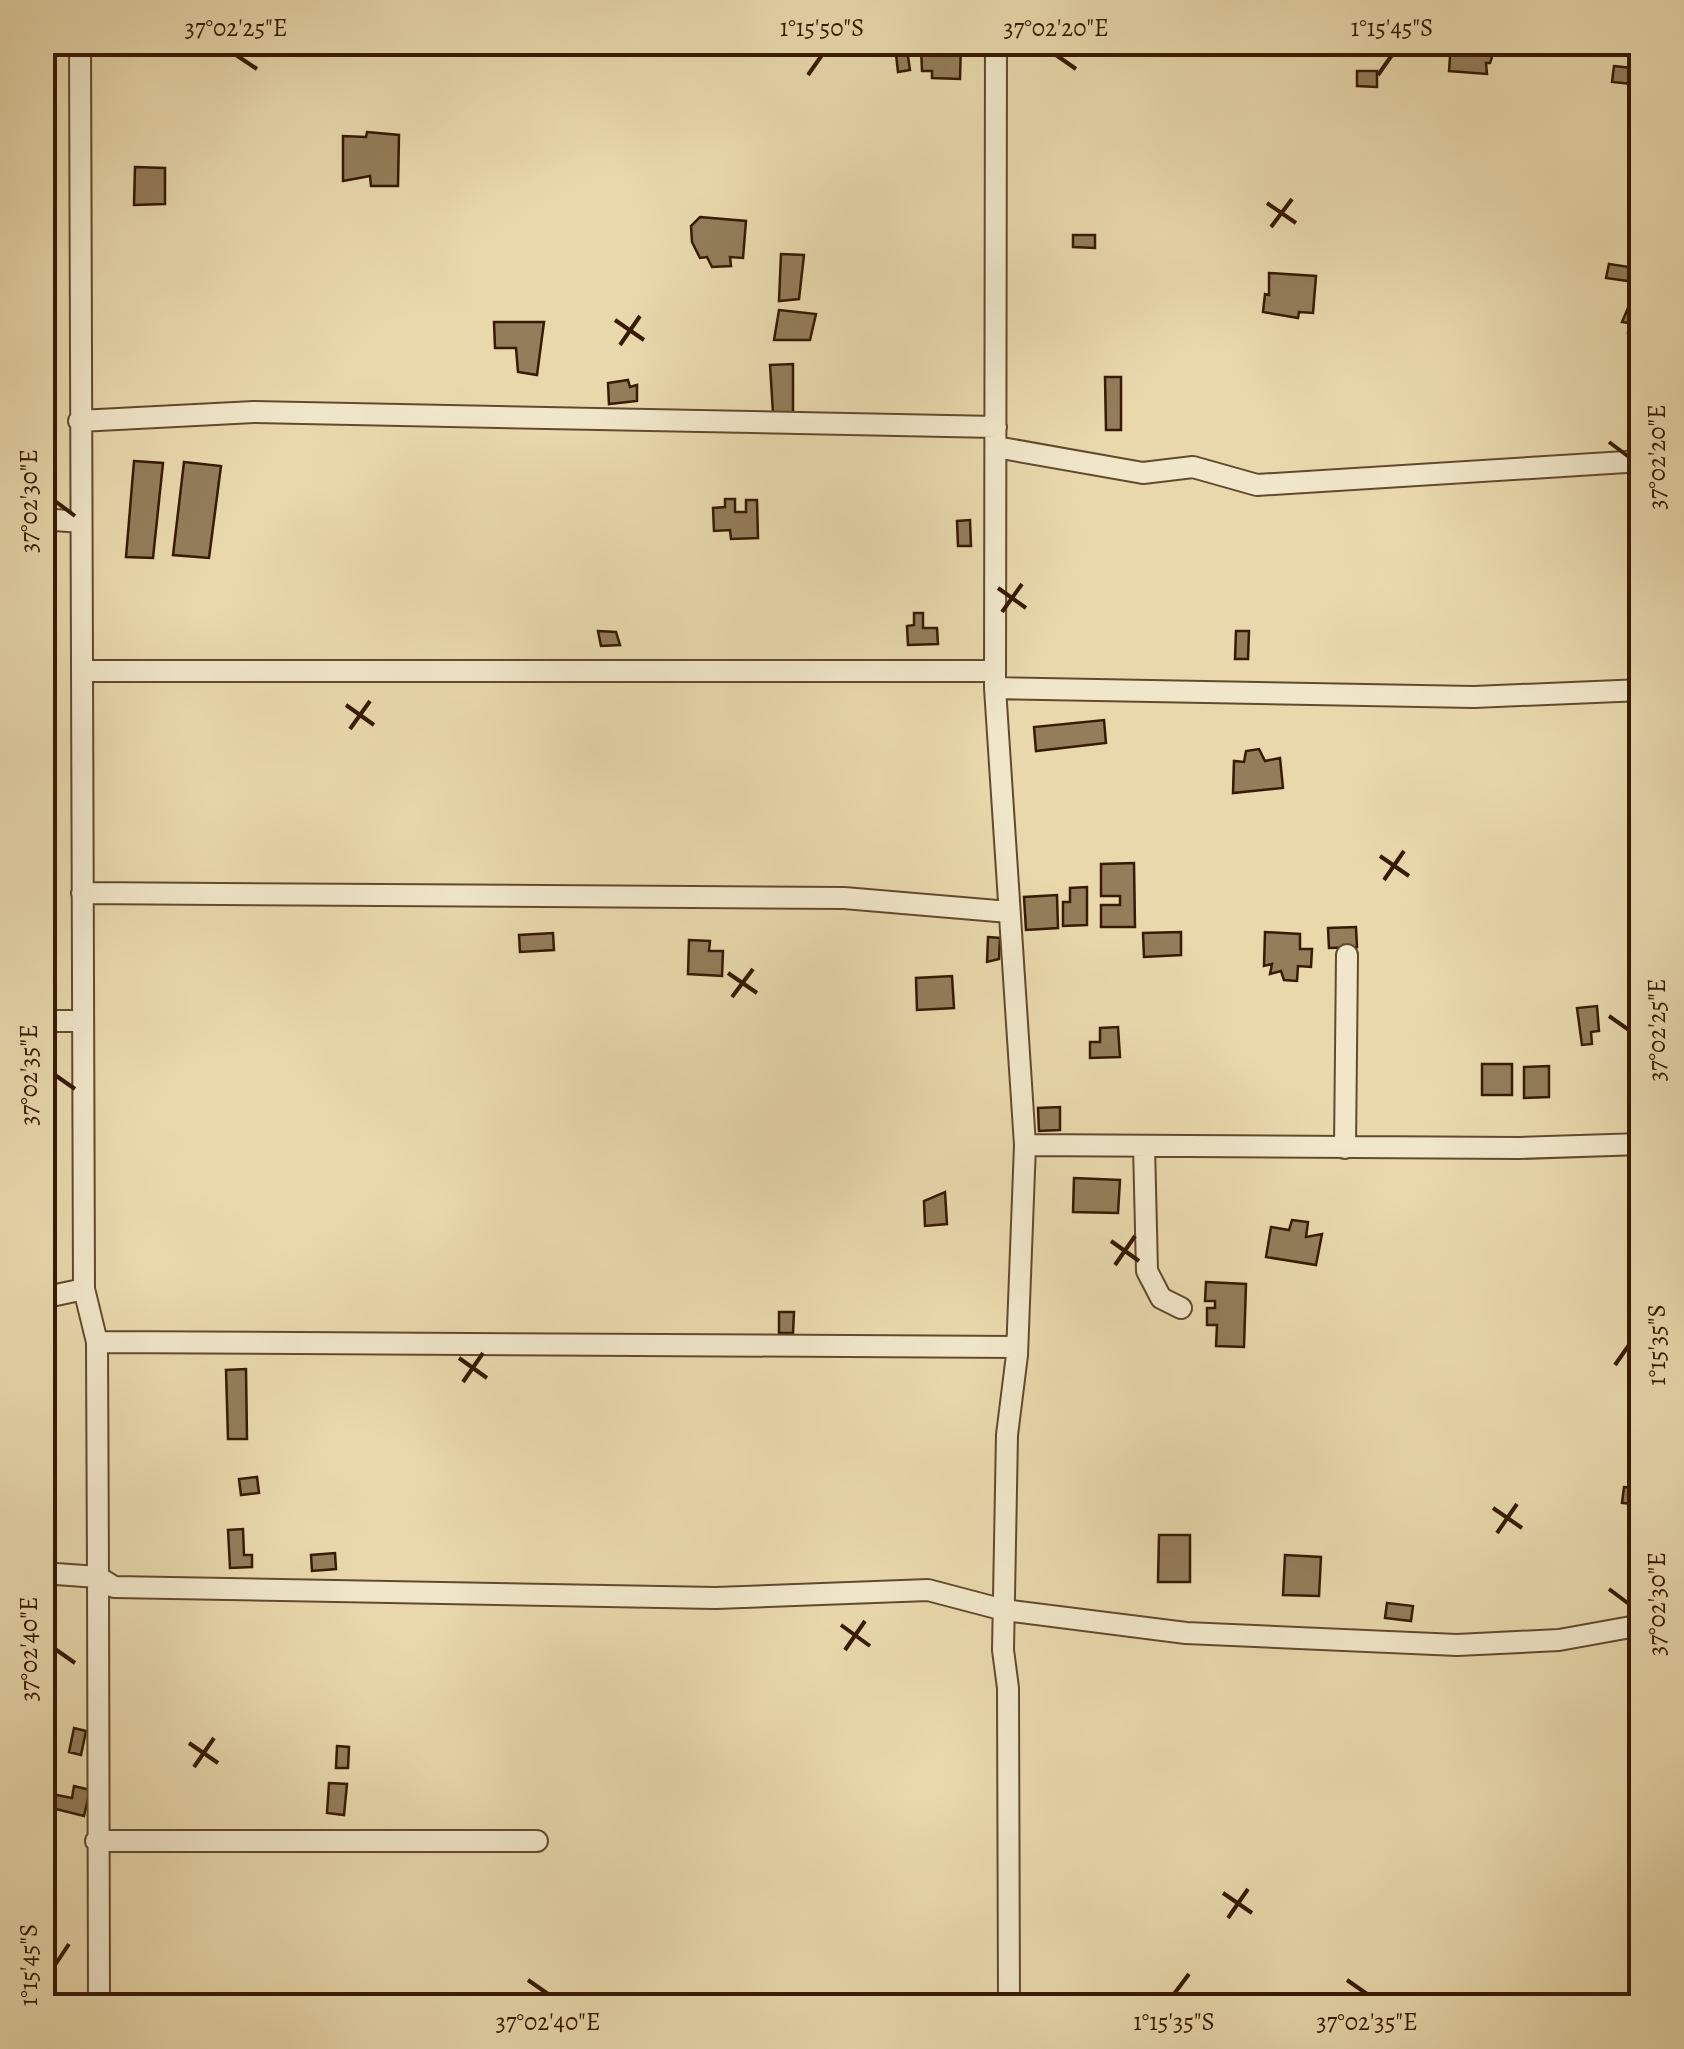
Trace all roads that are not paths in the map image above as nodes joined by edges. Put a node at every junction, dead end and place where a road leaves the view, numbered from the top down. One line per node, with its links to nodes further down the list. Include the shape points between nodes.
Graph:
1 (80, 42): 3 (street)
2 (996, 42): 4 (street)
3 (79, 421): 4 (street, via 254,412); 7 (street)
4 (996, 437): 5 (street, via 1143,473 1192,467 1256,485); 9 (street)
5 (1642, 460)
6 (42, 519): 7 (street)
7 (81, 522): 8 (street)
8 (82, 671): 9 (street); 11 (street)
9 (995, 679): 10 (street, via 1474,697); 12 (street)
10 (1642, 690)
11 (82, 892): 12 (street, via 844,898); 15 (street)
12 (1008, 912): 17 (street)
13 (1347, 955): 19 (street)
14 (42, 1020): 15 (street)
15 (83, 1021): 20 (street)
16 (1642, 1144): 19 (street)
17 (1025, 1145): 18 (street); 24 (street)
18 (1144, 1146): 19 (street); 22 (street, via 1147,1272 1161,1298)
19 (1345, 1148)
20 (84, 1289): 21 (street); 23 (street)
21 (42, 1298)
22 (1181, 1308)
23 (97, 1342): 24 (street); 26 (street)
24 (1017, 1348): 27 (street, via 1007,1435)
25 (42, 1573): 26 (street)
26 (98, 1577): 27 (street, via 114,1587 390,1594 716,1598 928,1590); 29 (street)
27 (1004, 1610): 28 (street, via 1186,1633 1457,1644 1559,1640); 32 (street)
28 (1642, 1625)
29 (96, 1840): 30 (street); 31 (street)
30 (537, 1841)
31 (99, 2006)
32 (1009, 2006)

